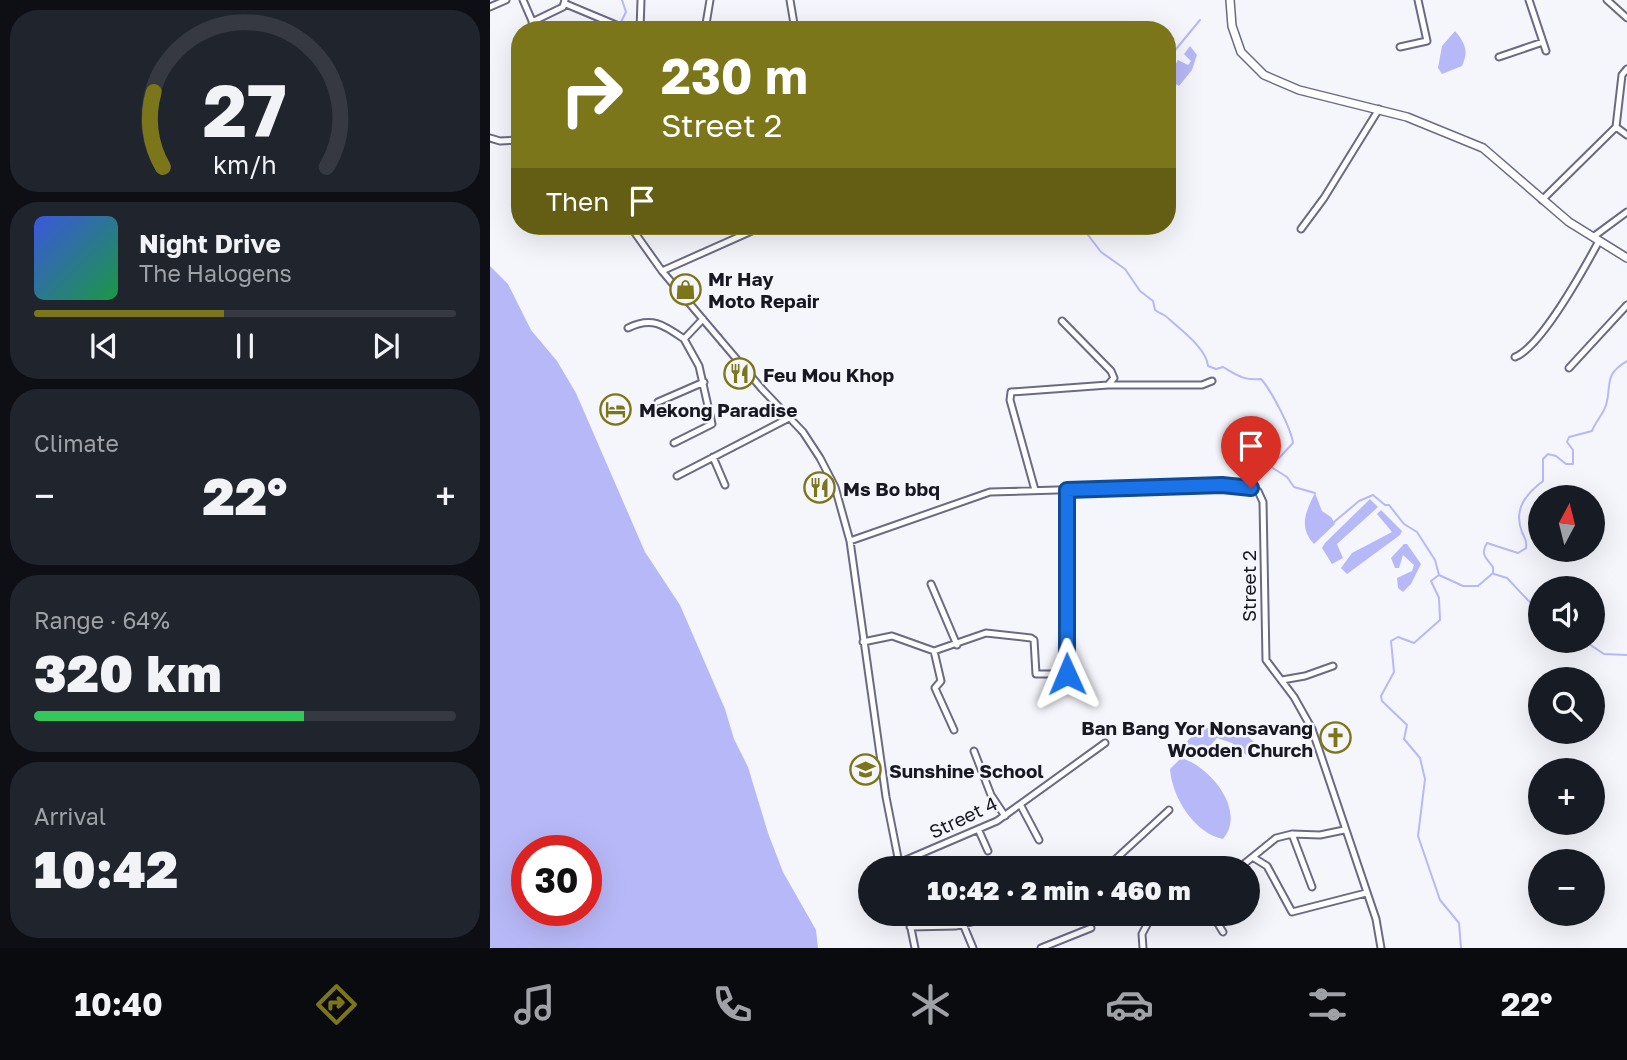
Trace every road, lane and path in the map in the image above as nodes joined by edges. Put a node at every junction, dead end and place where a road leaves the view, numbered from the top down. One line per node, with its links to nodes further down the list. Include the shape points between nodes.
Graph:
1 (506, 0): 11 (street)
2 (523, 0): 13 (street)
3 (641, 0): 16 (street)
4 (710, 0): 17 (street)
5 (790, 0): 18 (street)
6 (1230, 0): 24 (street, via 1241,52 1264,75 1299,90)
7 (1419, 0): 20 (street, via 1427,41)
8 (1529, 0): 19 (street)
9 (1607, 0): 12 (street)
10 (566, 2): 14 (street); 15 (street)
11 (490, 7)
12 (1627, 18)
13 (532, 21)
14 (534, 21)
15 (608, 21)
16 (640, 21)
17 (706, 21)
18 (794, 21)
19 (1543, 42): 21 (street); 22 (street)
20 (1399, 47)
21 (1546, 51)
22 (1499, 57)
23 (1627, 69): 25 (street, via 1622,75)
24 (1379, 109): 29 (street, via 1483,148); 31 (street)
25 (1616, 127): 26 (street); 29 (street)
26 (1627, 135)
27 (490, 138): 28 (street)
28 (511, 140)
29 (1542, 200): 34 (street)
30 (1627, 212): 34 (street)
31 (1301, 229)
32 (636, 235): 36 (street)
33 (743, 235): 36 (street)
34 (1596, 239): 35 (street); 42 (street, via 1555,313 1525,353)
35 (1627, 258)
36 (662, 271): 38 (street)
37 (1627, 305): 43 (street)
38 (703, 319): 41 (street); 48 (street)
39 (1062, 321): 46 (street, via 1111,371 1114,378)
40 (628, 328): 41 (street, via 648,320)
41 (684, 339): 45 (street)
42 (1515, 357)
43 (1569, 368)
44 (1212, 380): 46 (street, via 1202,385)
45 (704, 382): 47 (street); 49 (street, via 712,424)
46 (1108, 385): 53 (street, via 1011,392)
47 (658, 402)
48 (789, 418): 50 (street); 55 (street, via 820,458 835,487)
49 (674, 443)
50 (713, 457): 51 (street); 52 (street)
51 (677, 476)
52 (725, 485)
53 (1035, 490): 54 (street, Street 2); 55 (street, Street 2, via 976,496)
54 (1067, 490): 58 (street, via 1067,674 1037,674 1031,638 986,633); 61 (street, Street 2, via 1222,485 1258,491 1263,502 1266,660)
55 (850, 541): 57 (street)
56 (931, 584): 58 (street)
57 (863, 642): 59 (street, via 892,636); 73 (street)
58 (957, 645): 59 (street)
59 (934, 651): 62 (street, via 941,681 935,688)
60 (1333, 666): 61 (street)
61 (1282, 680): 68 (street, Street 2, via 1312,729)
62 (954, 730)
63 (1105, 743): 65 (street, Street 4)
64 (974, 751): 67 (street, via 991,795)
65 (1021, 806): 67 (street, Street 4); 71 (street)
66 (1170, 810): 75 (street)
67 (1005, 816): 69 (street, Street 4)
68 (1344, 830): 70 (street); 79 (street, Street 2)
69 (979, 831): 72 (street); 74 (street, Street 4)
70 (1292, 834): 76 (street, via 1276,838); 78 (street)
71 (1039, 840)
72 (988, 851)
73 (897, 856)
74 (920, 856)
75 (1120, 856)
76 (1256, 856)
77 (1260, 862): 79 (street, via 1292,912)
78 (1312, 887)
79 (1366, 893): 91 (street, Street 2, via 1377,919)
80 (928, 926): 84 (street)
81 (964, 926): 88 (street)
82 (1145, 926): 90 (street)
83 (1219, 926): 86 (street)
84 (910, 927): 87 (street)
85 (1091, 928): 89 (street)
86 (1223, 932)
87 (915, 948)
88 (973, 948)
89 (1041, 948)
90 (1143, 948)
91 (1381, 948)

